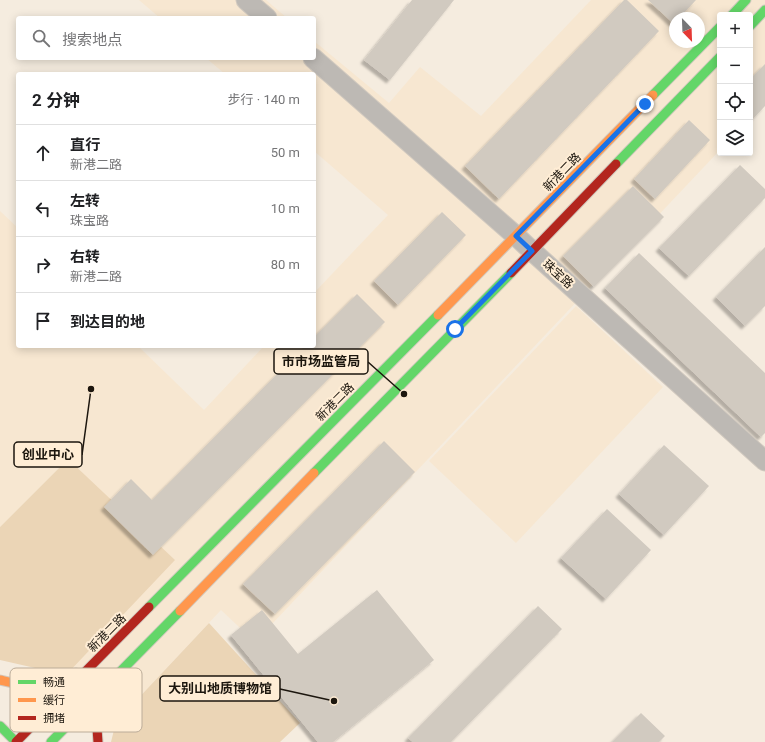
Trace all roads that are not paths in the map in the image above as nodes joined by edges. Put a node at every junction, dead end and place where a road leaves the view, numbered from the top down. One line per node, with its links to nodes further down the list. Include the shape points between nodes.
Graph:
1 (246, 0): 5 (street)
2 (746, 0): 4 (main road)
3 (765, 10): 6 (main road)
4 (735, 12)
5 (265, 16)
6 (753, 23)
7 (717, 30): 10 (main road, 新港二路)
8 (315, 60): 10 (street, 珠宝路)
9 (717, 60): 11 (main road)
10 (516, 236): 11 (street, 珠宝路); 13 (main road, 新港二路)
11 (532, 251): 12 (street, 珠宝路); 16 (main road)
12 (765, 461)
13 (102, 655): 14 (main road); 15 (main road, 新港二路)
14 (83, 668)
15 (89, 668)
16 (124, 668)
17 (0, 680): 18 (main road)
18 (10, 683)
19 (0, 726): 23 (main road)
20 (26, 732): 23 (main road, 新港二路)
21 (61, 732): 24 (main road)
22 (97, 732): 25 (main road)
23 (16, 742)
24 (51, 742)
25 (98, 742)

